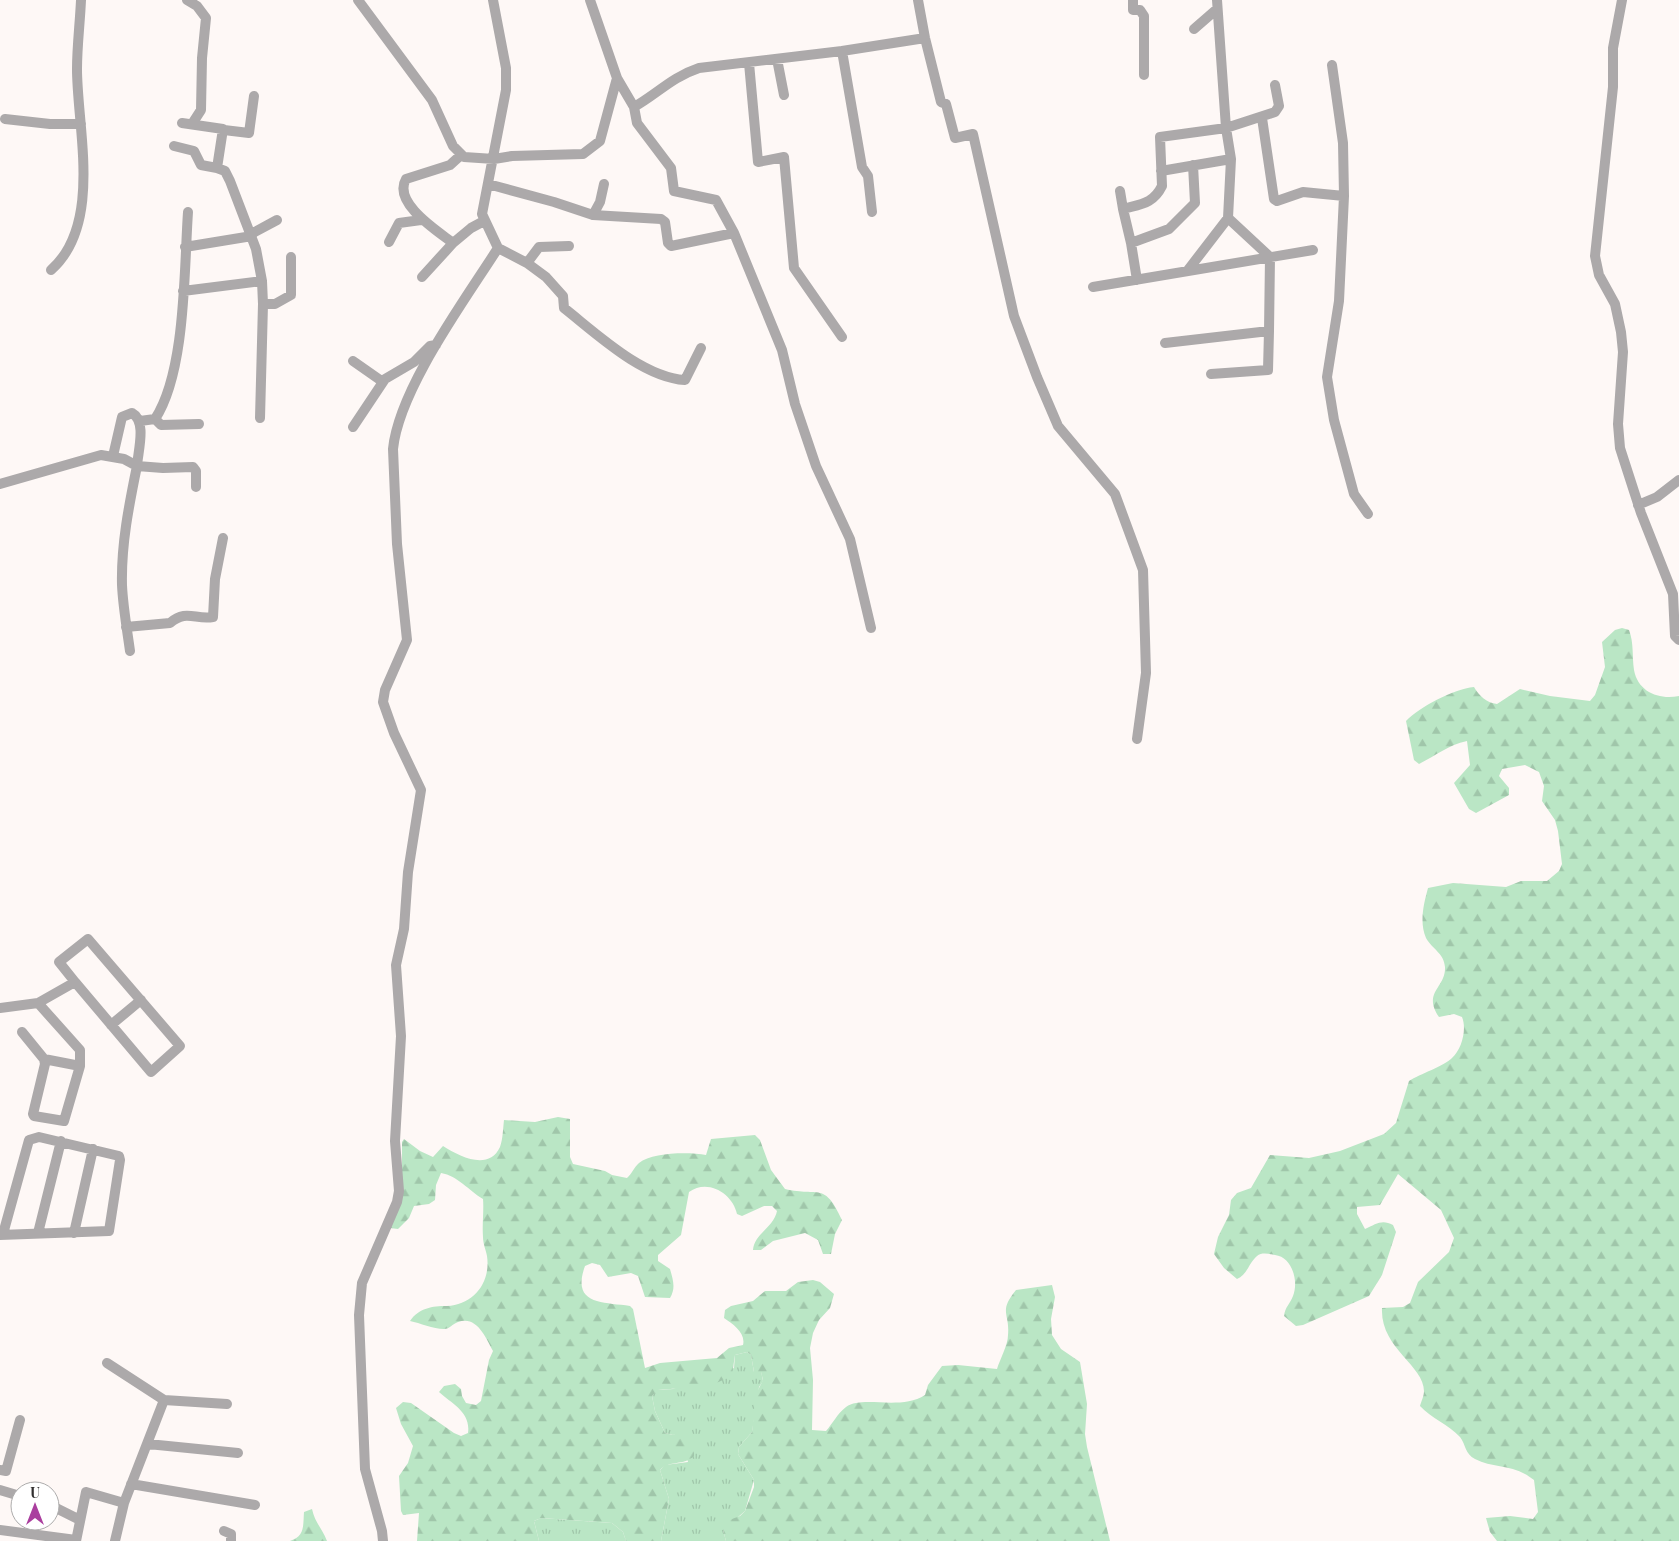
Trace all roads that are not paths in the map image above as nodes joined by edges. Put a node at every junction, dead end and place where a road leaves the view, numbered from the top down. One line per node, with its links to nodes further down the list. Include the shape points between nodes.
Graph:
1 (81, 0): 24 (street, via 77,68)
2 (187, 0): 26 (street, via 197,6 206,18 202,110 187,124)
3 (358, 0): 28 (street, via 432,100 453,146)
4 (493, 0): 29 (street, via 506,68 506,90)
5 (590, 0): 17 (street)
6 (918, 0): 11 (street)
7 (1133, 0): 16 (street, via 1133,10 1140,10 1144,16)
8 (1622, 0): 84 (street, via 1613,48 1613,87 1595,256 1599,275 1615,304 1621,332 1620,448)
9 (1217, 4): 10 (street); 25 (street)
10 (1194, 30)
11 (925, 38): 12 (street); 91 (street, via 941,102 946,104 955,138 973,134 1014,316 1037,377 1058,426 1115,494 1141,562 1146,587 1146,673)
12 (842, 51): 13 (street); 40 (street, via 862,167 868,176)
13 (778, 59): 14 (street); 19 (street)
14 (749, 63): 21 (street, via 684,72); 67 (street, via 758,162 784,157 794,268)
15 (1332, 65): 37 (street, via 1344,143)
16 (1144, 76)
17 (617, 78): 21 (street); 29 (street, via 600,141 591,150 577,156)
18 (1275, 85): 22 (street, via 1279,106 1275,112)
19 (784, 95)
20 (254, 96): 26 (street, via 249,133)
21 (634, 108): 46 (street, via 637,123 671,168 675,192 716,200)
22 (1262, 118): 25 (street); 37 (street, via 1274,199 1277,201 1303,192)
23 (5, 119): 24 (street)
24 (80, 124): 58 (street, via 83,180 76,224 63,255)
25 (1226, 128): 30 (street); 33 (street, via 1162,136)
26 (224, 130): 32 (street)
27 (174, 146): 32 (street, via 197,153 201,165)
28 (461, 155): 29 (street); 44 (street, via 450,165 405,181 404,191)
29 (494, 159): 34 (street)
30 (1231, 159): 31 (street); 42 (street)
31 (1193, 165): 33 (street); 50 (street, via 1195,203 1169,229)
32 (218, 168): 47 (street, via 227,174)
33 (1161, 170): 38 (street, via 1162,186 1153,200)
34 (488, 184): 41 (street); 45 (street, via 482,214)
35 (604, 184): 41 (street)
36 (1120, 191): 38 (street)
37 (1344, 196): 85 (street, via 1339,301 1327,377 1334,420 1354,494)
38 (1123, 208): 50 (street)
39 (188, 212): 52 (street)
40 (872, 212)
41 (593, 215): 46 (street, via 661,219 665,222 671,246)
42 (1228, 218): 56 (street); 59 (street)
43 (277, 220): 47 (street)
44 (421, 220): 48 (street, via 399,223); 49 (street)
45 (484, 221): 49 (street); 53 (street)
46 (734, 233): 88 (street, via 782,350 795,404 816,466 850,539)
47 (251, 235): 52 (street); 62 (street)
48 (389, 242)
49 (453, 243): 60 (street)
50 (1131, 243): 61 (street)
51 (569, 246): 57 (street, via 539,247)
52 (185, 247): 64 (street)
53 (498, 248): 57 (street); 69 (street)
54 (1313, 250): 56 (street)
55 (291, 257): 65 (street, via 291,295 275,304)
56 (1270, 257): 59 (street); 66 (street)
57 (527, 263): 70 (street, via 546,277 563,296 564,308 656,373 685,380)
58 (51, 270)
59 (1188, 270): 61 (street)
60 (422, 277)
61 (1137, 280): 63 (street)
62 (262, 281): 64 (street); 65 (street)
63 (1093, 287)
64 (183, 291): 75 (street, via 170,383)
65 (263, 304): 74 (street)
66 (1269, 331): 68 (street); 72 (street, via 1268,370)
67 (842, 337)
68 (1165, 343)
69 (437, 344): 73 (street); 122 (street, via 410,395 393,449 397,544 408,640 385,690 383,702 421,790 408,872 404,929 396,965 400,1036 396,1141 399,1191 362,1283 359,1315 365,1469)
70 (702, 348)
71 (352, 361): 73 (street)
72 (1211, 374)
73 (383, 382): 78 (street)
74 (260, 418)
75 (155, 419): 76 (street); 77 (street, via 161,425)
76 (140, 421): 79 (street, via 132,412 122,416); 80 (street)
77 (199, 424)
78 (353, 427)
79 (113, 456): 80 (street); 82 (street, via 97,456)
80 (137, 466): 83 (street, via 193,467); 87 (street, via 123,555)
81 (1679, 480): 84 (street)
82 (0, 484)
83 (196, 487)
84 (1638, 505): 89 (street, via 1673,594 1675,636)
85 (1368, 514)
86 (223, 538): 87 (street, via 215,579 213,617 183,615 170,623)
87 (126, 627): 90 (street)
88 (871, 628)
89 (1679, 640)
90 (130, 651)
91 (1137, 739)
92 (75, 982): 93 (street, via 59,962 88,939); 94 (street); 96 (street)
93 (141, 1000): 96 (street); 96 (street, via 180,1046 151,1072)
94 (38, 1003): 95 (street); 99 (street, via 80,1050)
95 (0, 1008)
96 (111, 1025)
97 (22, 1032): 98 (street)
98 (44, 1059): 99 (street); 99 (street, via 45,1067 33,1114 62,1122 66,1119)
99 (80, 1066)
100 (61, 1142): 101 (street); 102 (street); 104 (street, via 39,1137 29,1140)
101 (93, 1149): 103 (street); 103 (street, via 117,1154 120,1160 109,1230)
102 (38, 1233): 103 (street); 104 (street)
103 (74, 1233)
104 (2, 1234)
105 (108, 1363): 106 (street)
106 (164, 1400): 107 (street); 109 (street)
107 (227, 1404)
108 (20, 1420): 111 (street, via 6,1471)
109 (148, 1444): 110 (street); 112 (street)
110 (238, 1453)
111 (0, 1470)
112 (131, 1484): 113 (street); 114 (street)
113 (124, 1503): 116 (street, via 86,1492); 120 (street)
114 (255, 1505)
115 (60, 1510): 116 (street)
116 (80, 1520): 119 (street)
117 (0, 1530): 119 (street)
118 (224, 1531): 121 (street, via 231,1534)
119 (76, 1540)
120 (114, 1541)
121 (231, 1541)
122 (383, 1541)

